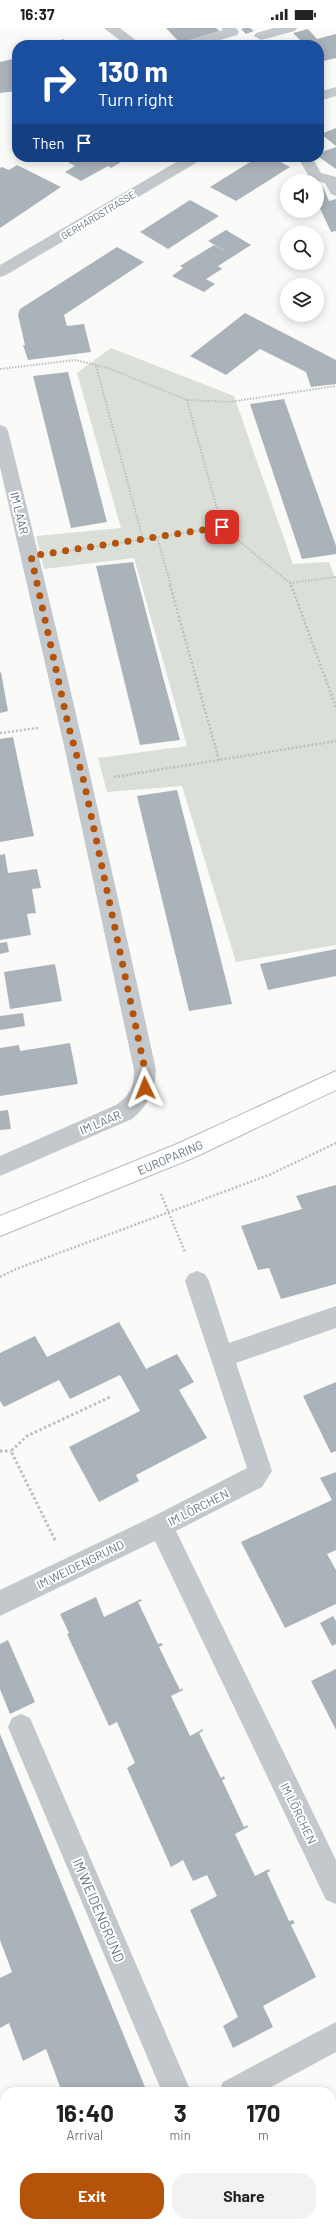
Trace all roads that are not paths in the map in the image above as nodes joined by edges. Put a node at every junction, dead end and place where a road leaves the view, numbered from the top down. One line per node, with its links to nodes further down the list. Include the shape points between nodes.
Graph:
1 (111, 28): 5 (street)
2 (228, 28): 6 (street, via 232,32)
3 (290, 28): 4 (street)
4 (261, 36)
5 (128, 40)
6 (206, 40)
7 (336, 91): 8 (street)
8 (324, 95)
9 (187, 162): 12 (street, GERHARDSTRASSE)
10 (308, 162): 11 (street, via 315,176 331,180)
11 (336, 191)
12 (0, 272)
13 (0, 431): 15 (street, IM LAAR, via 68,724 84,782 145,1070 145,1088 135,1104 124,1112)
14 (336, 1080): 16 (main road, EUROPARING, via 185,1151)
15 (0, 1166)
16 (0, 1226)
17 (197, 1281): 19 (street, IM LÖRCHEN)
18 (336, 1317): 19 (street)
19 (221, 1357): 20 (street, IM LÖRCHEN, via 260,1471 253,1479)
20 (161, 1526): 21 (street, IM WEIDENGRUND); 23 (street, IM LÖRCHEN)
21 (0, 1603)
22 (21, 1727): 25 (street, IM WEIDENGRUND)
23 (336, 1890)
24 (336, 2036): 26 (street)
25 (175, 2087)
26 (242, 2087)

